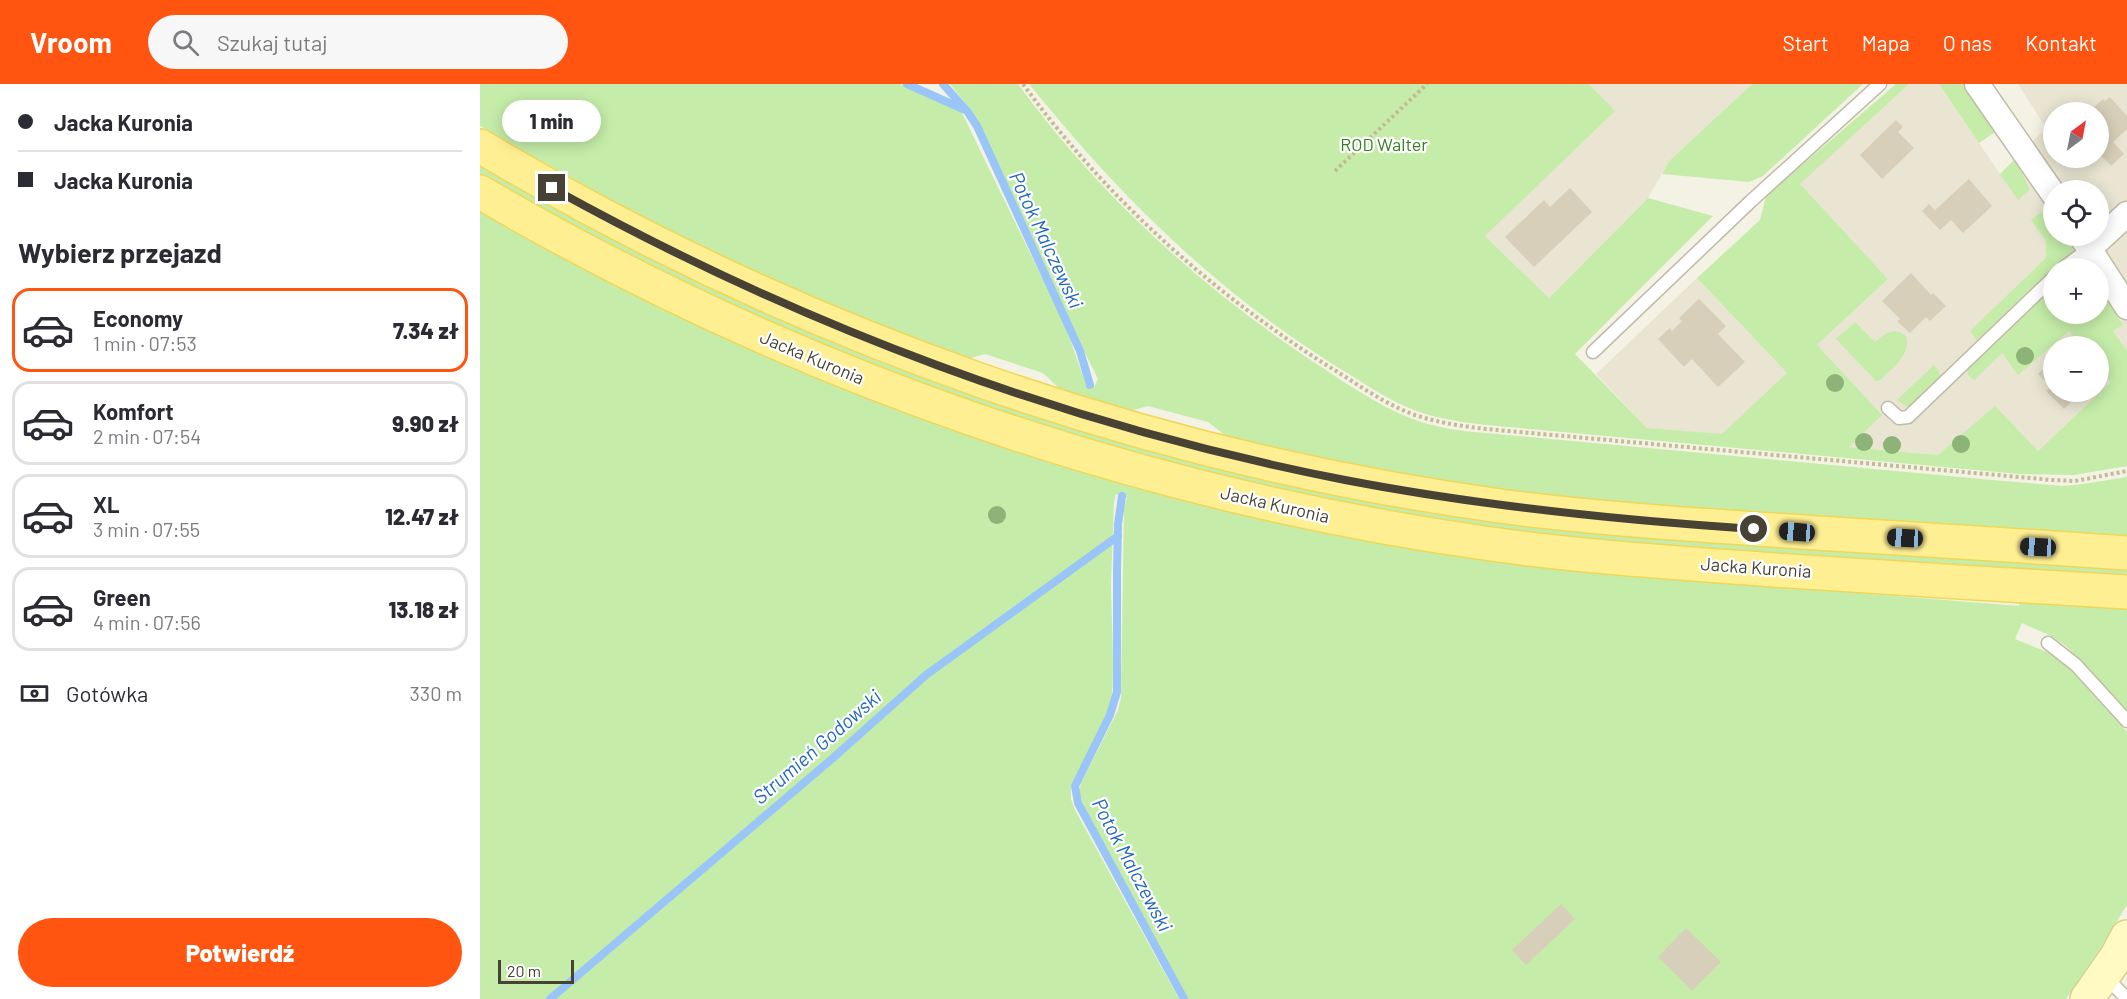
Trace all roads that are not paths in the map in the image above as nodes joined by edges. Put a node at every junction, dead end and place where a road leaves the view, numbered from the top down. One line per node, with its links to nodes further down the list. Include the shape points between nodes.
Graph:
1 (1880, 84): 13 (lane)
2 (1977, 84): 4 (street)
3 (480, 146): 15 (main road, via 666,249 801,311 1002,388 1195,446 1344,480 1531,510 1680,524)
4 (2044, 180)
5 (480, 192): 16 (main road, Jacka Kuronia, via 677,298 868,381 1064,450 1241,498 1378,526 1532,550)
6 (2127, 214): 7 (street)
7 (2109, 226)
8 (2082, 246): 10 (lane)
9 (2088, 246): 12 (street)
10 (2072, 258)
11 (2043, 288): 14 (lane, via 1908,417 1899,418)
12 (2127, 308)
13 (1593, 352)
14 (1888, 408)
15 (2127, 553)
16 (2127, 592)
17 (2048, 643): 18 (lane, via 2076,665)
18 (2127, 721)
19 (2127, 938): 20 (street)
20 (2095, 987): 21 (lane)
21 (2127, 999)

